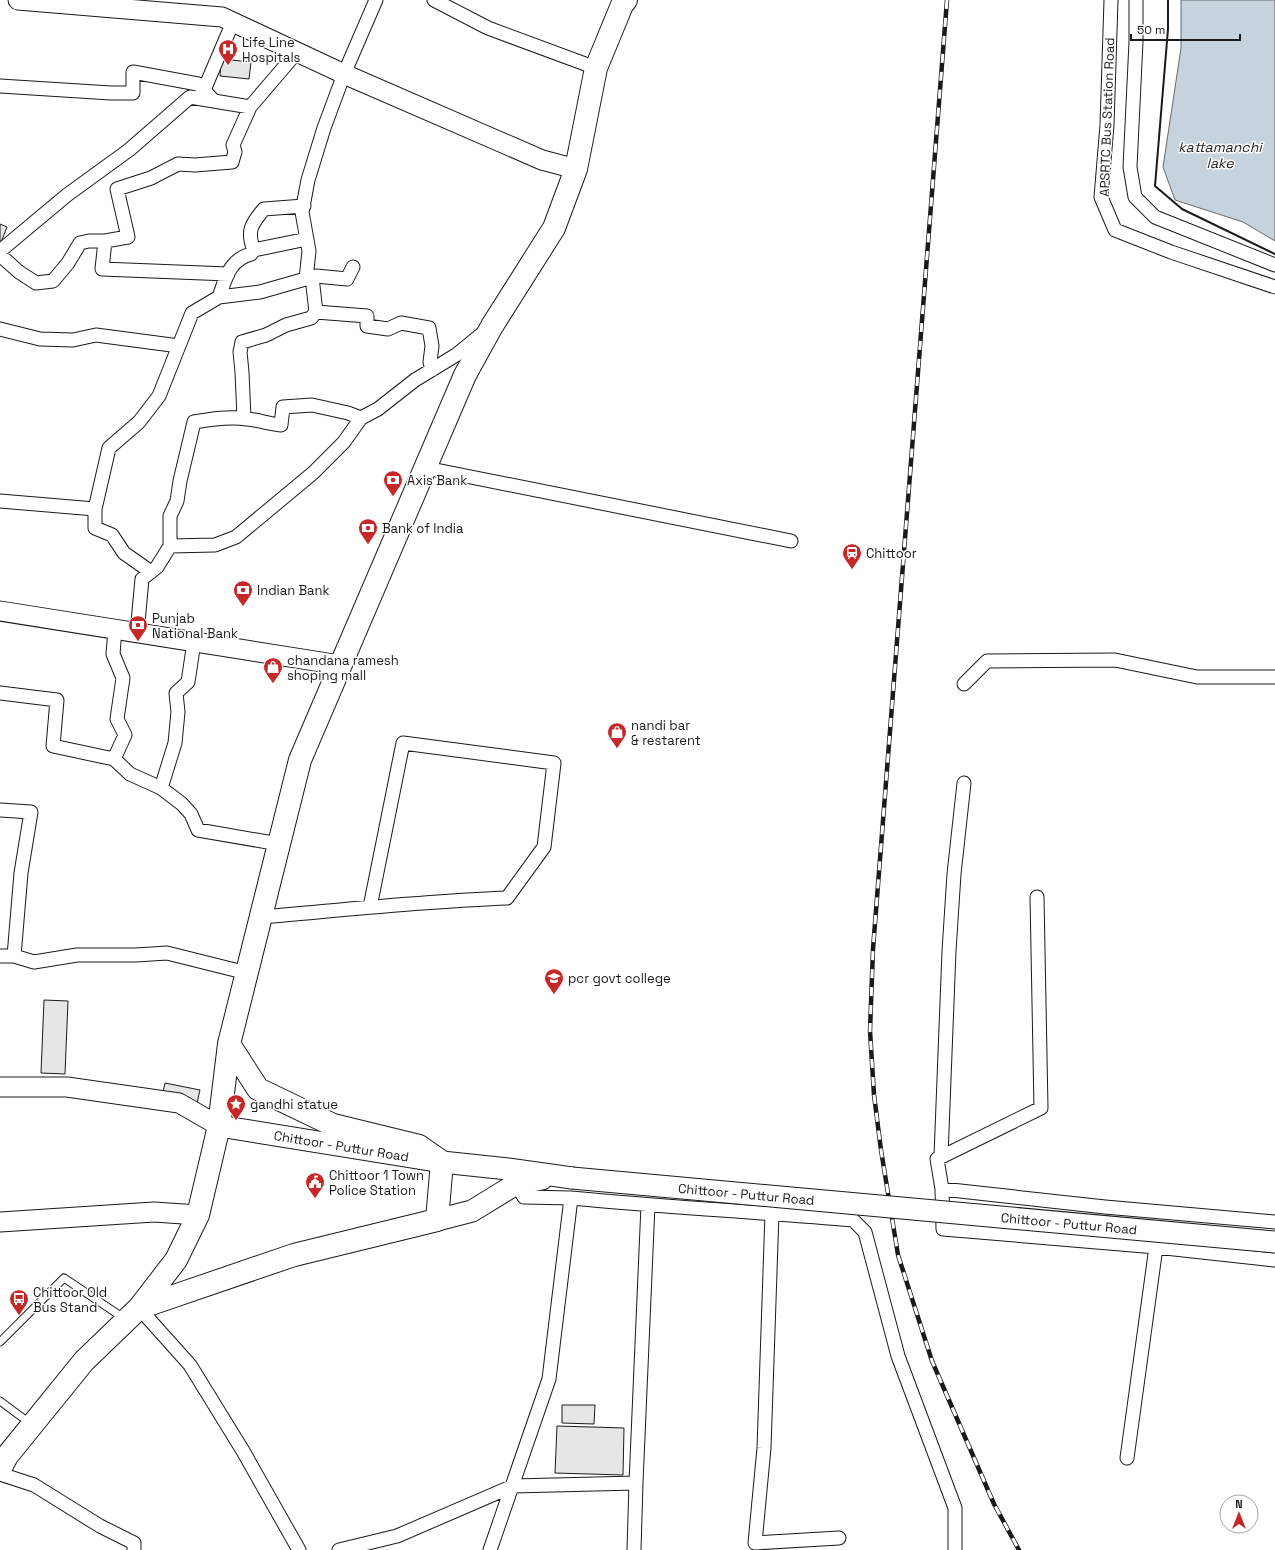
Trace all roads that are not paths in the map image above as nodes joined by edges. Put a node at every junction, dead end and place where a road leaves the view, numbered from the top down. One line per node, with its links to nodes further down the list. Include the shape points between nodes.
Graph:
1 (18, 0): 7 (street)
2 (376, 0): 11 (street)
3 (434, 0): 10 (street, via 488,28)
4 (1111, 0): 27 (street, APSRTC Bus Station Road, via 1107,125 1101,198 1115,230)
5 (1136, 0): 23 (street, APSRTC Bus Station Road, via 1130,167 1135,196 1155,217)
6 (620, 2): 10 (highway)
7 (132, 5): 8 (street, via 222,17)
8 (233, 22): 9 (street); 13 (street)
9 (297, 52): 11 (street); 15 (street)
10 (596, 68): 16 (highway)
11 (344, 74): 16 (street, via 542,160); 17 (street, via 308,180)
12 (0, 86): 13 (street, via 133,93 133,72 198,84)
13 (204, 90): 14 (street)
14 (214, 101): 15 (street); 21 (street, via 190,97 129,150 67,195)
15 (250, 107): 19 (street, via 233,145 235,152 232,162 178,164 151,178 117,188 128,237)
16 (576, 169): 30 (highway, via 554,228)
17 (304, 206): 18 (street, via 302,212); 20 (street, via 264,209 252,223 250,241)
18 (307, 239): 20 (street); 26 (street)
19 (105, 240): 22 (street, via 80,243 53,281 36,283); 25 (street, via 102,269)
20 (254, 250): 25 (street, via 232,265)
21 (0, 251)
22 (0, 255)
23 (1275, 265)
24 (353, 267): 26 (street, via 347,280 316,276)
25 (228, 274): 28 (street)
26 (309, 278): 28 (street, via 260,292); 29 (street)
27 (1275, 287)
28 (219, 297): 32 (street, via 192,313)
29 (316, 312): 33 (street, via 367,316 367,326 388,329 401,323 429,328); 34 (street, via 311,318 242,342 240,352)
30 (492, 326): 33 (street, via 456,355); 36 (highway, via 465,375)
31 (0, 329): 32 (street, via 40,339 73,340 96,335)
32 (179, 346): 38 (street, via 159,396 139,422 109,448)
33 (432, 370): 35 (street, via 378,409)
34 (244, 418): 35 (street, via 281,425 283,407 312,405); 40 (street, via 214,418 194,422 177,501 170,516)
35 (361, 418): 40 (street, via 344,442 313,473 236,537 215,545)
36 (426, 468): 39 (street); 46 (highway)
37 (0, 501): 38 (street)
38 (95, 509): 41 (street, via 95,528 112,534 124,553)
39 (791, 541)
40 (170, 546): 41 (street)
41 (152, 572): 44 (street, via 142,579)
42 (0, 611): 43 (street)
43 (116, 629): 44 (street); 50 (street, via 113,654 123,678 117,718 125,735)
44 (137, 633): 45 (street)
45 (194, 642): 46 (street); 52 (street, via 188,682 176,693 178,712 175,743)
46 (340, 665): 54 (highway, via 300,760)
47 (1275, 677): 48 (street, via 1197,677 1115,660 986,661)
48 (964, 684)
49 (0, 693): 50 (street, via 57,700 53,746)
50 (114, 759): 52 (street, via 130,774)
51 (964, 783): 64 (street, via 949,951 942,1156)
52 (161, 788): 54 (street, via 191,814 198,830)
53 (0, 810): 59 (street, via 31,812 21,873)
54 (279, 844): 57 (highway)
55 (1037, 897): 64 (street, via 1041,1108)
56 (370, 907): 56 (street, via 403,743 554,763 544,847 507,898); 57 (street)
57 (261, 917): 60 (highway)
58 (0, 956): 59 (street)
59 (14, 956): 60 (street, via 34,962 77,955 167,953)
60 (247, 973): 61 (highway)
61 (229, 1044): 63 (highway); 65 (highway, via 258,1089 333,1125 419,1146)
62 (0, 1087): 63 (street, via 67,1087 179,1102)
63 (220, 1126): 65 (main road, Chittoor - Puttur Road); 71 (highway)
64 (937, 1159): 68 (street)
65 (442, 1162): 66 (main road, Chittoor - Puttur Road); 72 (highway)
66 (512, 1176): 67 (main road, Chittoor - Puttur Road); 72 (main road, via 472,1211)
67 (567, 1184): 69 (street); 75 (main road, Chittoor - Puttur Road, bridge); 85 (street, via 549,1379)
68 (942, 1189): 74 (street); 76 (street, via 943,1230)
69 (648, 1205): 70 (street); 84 (street)
70 (772, 1213): 87 (street, via 764,1448); 93 (street, via 853,1220 865,1232 898,1356 954,1508)
71 (198, 1215): 73 (street, via 154,1212); 78 (highway, via 176,1260)
72 (437, 1220): 78 (highway, via 294,1255)
73 (0, 1222)
74 (1275, 1222)
75 (1275, 1242)
76 (1156, 1247): 77 (street); 82 (street)
77 (1275, 1260)
78 (133, 1314): 79 (lane, via 64,1278); 81 (highway, via 84,1362); 89 (street, via 190,1365 243,1451)
79 (0, 1342)
80 (0, 1402): 81 (lane)
81 (32, 1425): 83 (highway)
82 (1126, 1458)
83 (2, 1463): 88 (street, via 100,1526 134,1543)
84 (636, 1483): 85 (street); 92 (street)
85 (513, 1486): 90 (street, via 397,1536); 91 (street)
86 (839, 1538): 87 (street)
87 (756, 1547)
88 (134, 1550)
89 (299, 1550)
90 (339, 1550)
91 (490, 1550)
92 (634, 1550)
93 (955, 1550)

